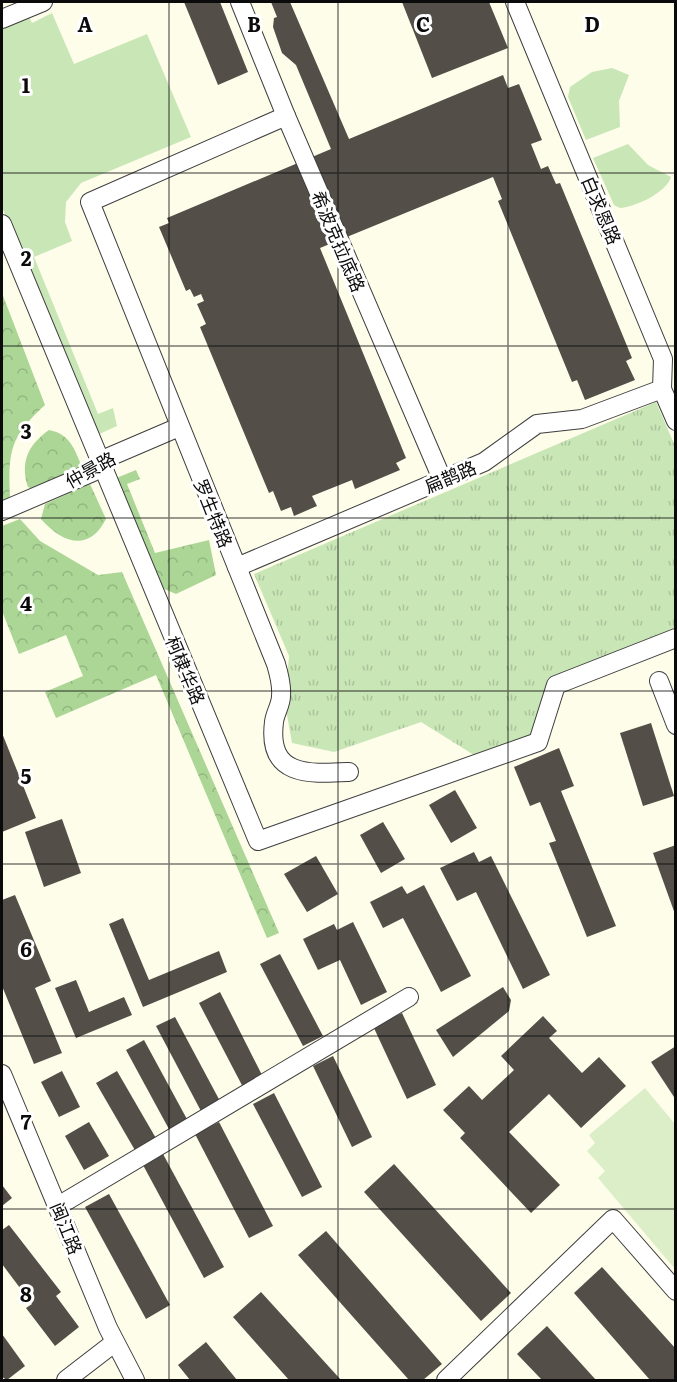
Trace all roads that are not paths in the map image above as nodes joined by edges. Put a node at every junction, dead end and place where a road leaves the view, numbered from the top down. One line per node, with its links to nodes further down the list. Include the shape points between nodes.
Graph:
1 (44, 2): 4 (street)
2 (240, 2): 5 (street, 希波克拉底路)
3 (515, 2): 7 (street, 白求恩路, via 663,358)
4 (2, 19)
5 (286, 116): 9 (street, 罗生特路, via 90,202); 11 (street, 希波克拉底路)
6 (2, 224): 10 (street, 柯棣华路)
7 (662, 389): 8 (street, 白求恩路); 11 (street, 扁鹊路, via 582,419 537,424 484,462)
8 (675, 421)
9 (179, 427): 10 (street, 仲景路); 13 (street, 罗生特路)
10 (100, 465): 12 (street, 仲景路, via 93,472); 14 (street, 柯棣华路, via 258,841 538,742 556,685)
11 (442, 479): 13 (street, 扁鹊路)
12 (2, 511)
13 (237, 567): 17 (street, 罗生特路, via 280,681 282,696 274,720 273,743 280,759 298,772)
14 (675, 638)
15 (659, 681): 16 (street)
16 (675, 726)
17 (349, 772)
18 (409, 997): 20 (street)
19 (2, 1074): 20 (street, 闽江路)
20 (58, 1206): 22 (street, 闽江路)
21 (675, 1291): 25 (street, via 613,1219)
22 (114, 1343): 23 (street); 24 (street, 闽江路)
23 (66, 1380)
24 (135, 1380)
25 (446, 1380)

